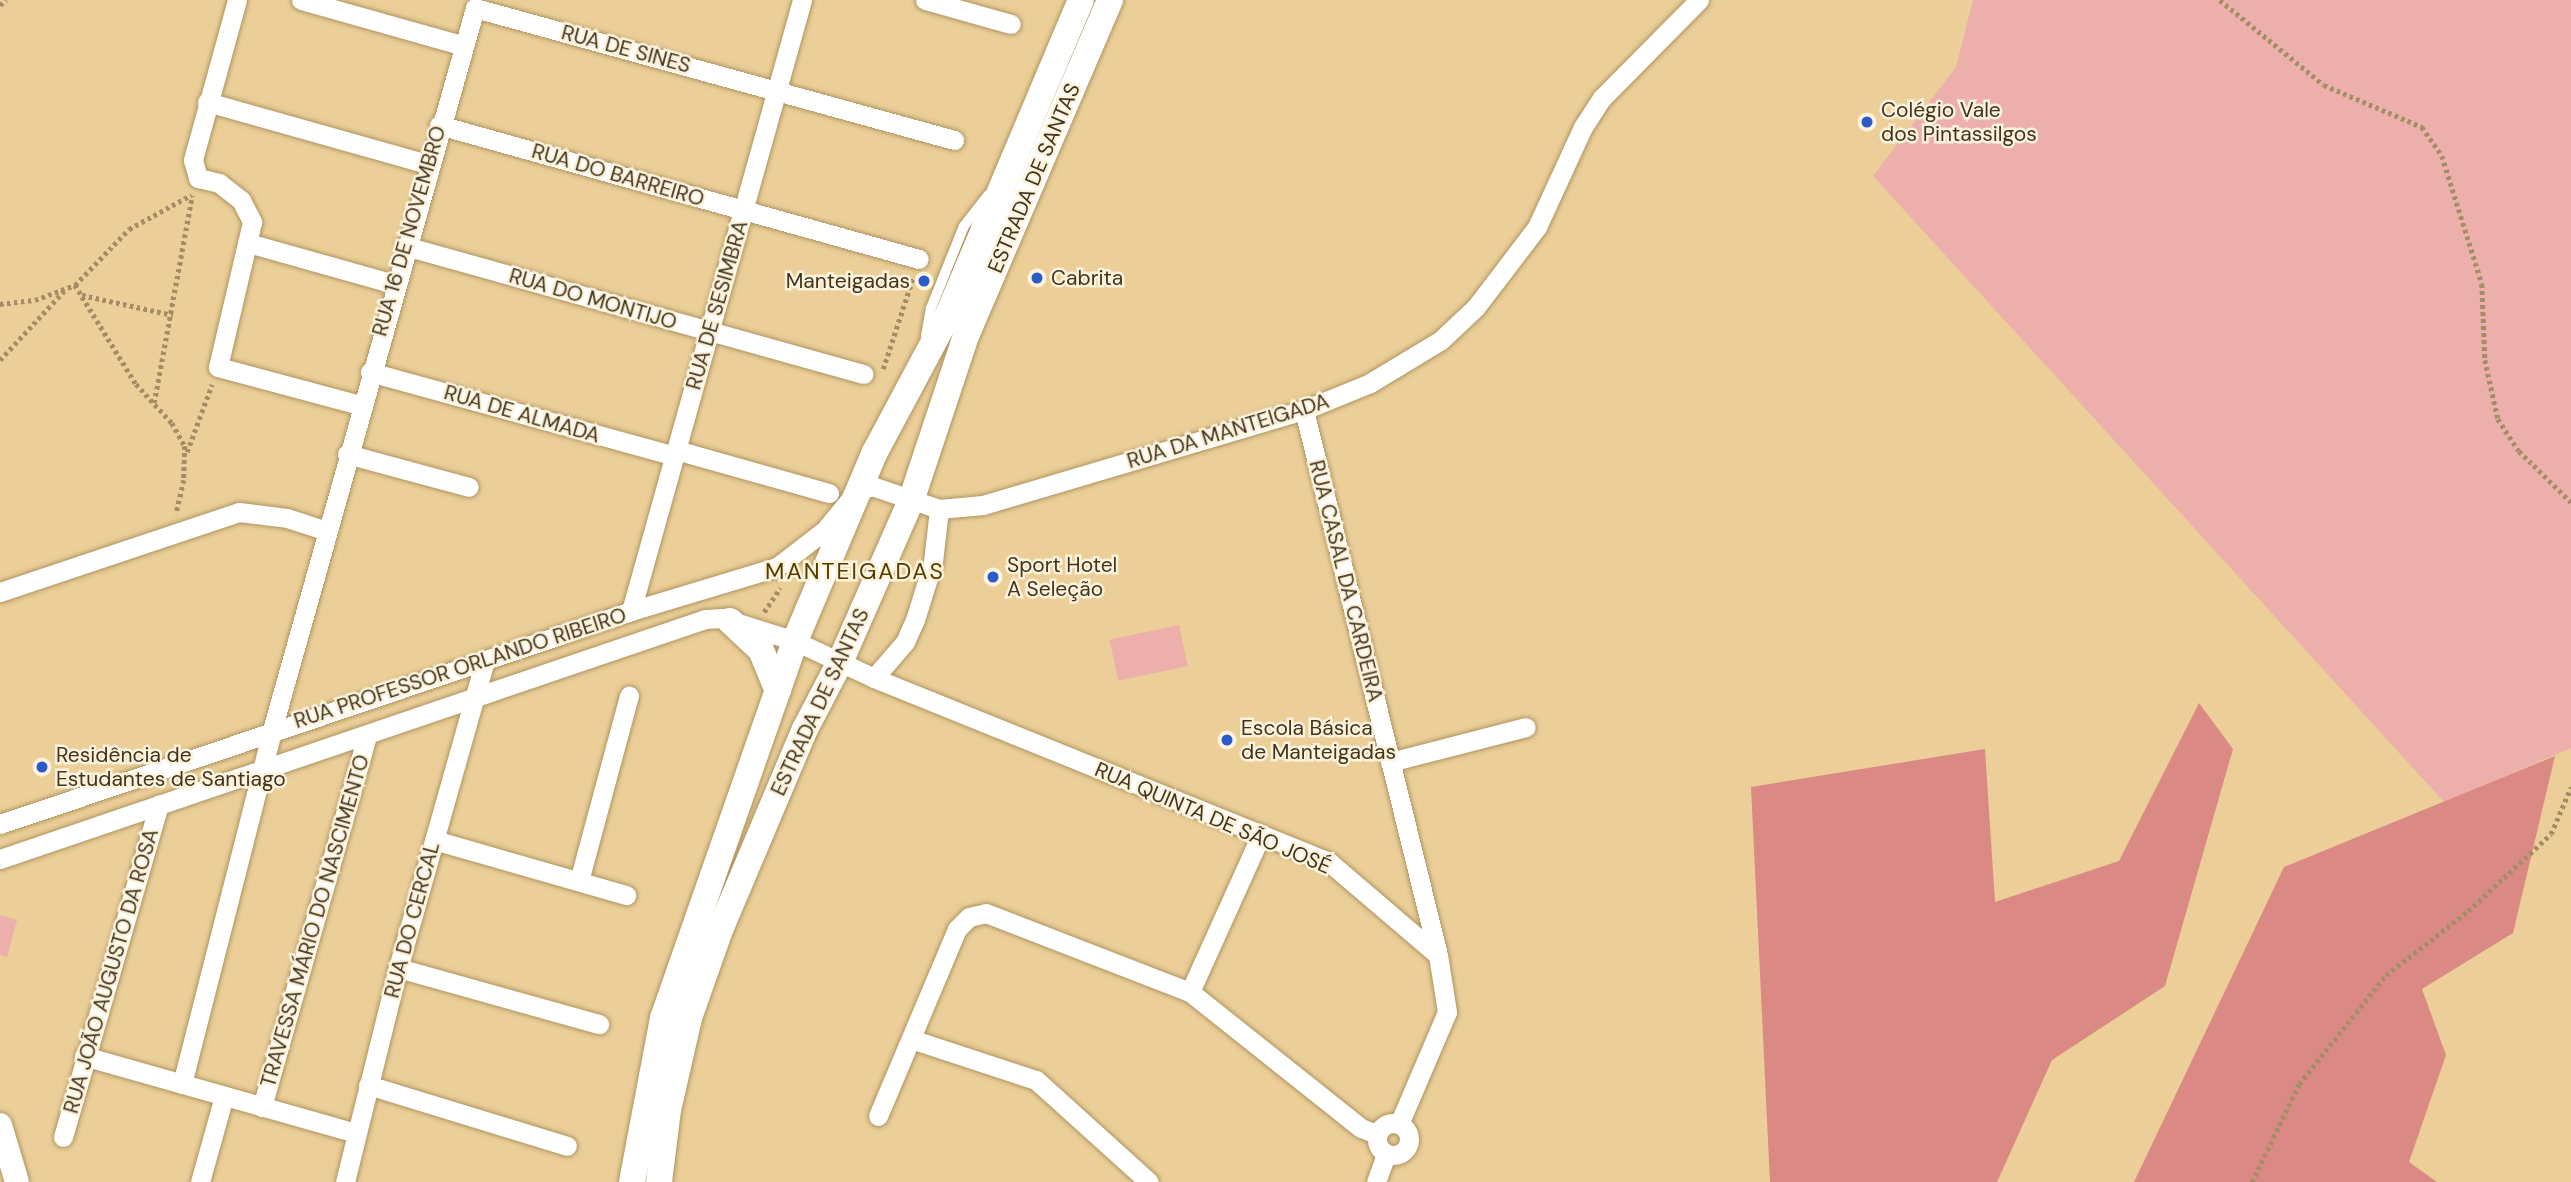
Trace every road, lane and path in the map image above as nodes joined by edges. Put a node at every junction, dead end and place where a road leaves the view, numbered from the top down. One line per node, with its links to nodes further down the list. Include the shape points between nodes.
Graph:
1 (6, 0): 10 (path)
2 (237, 0): 15 (street)
3 (301, 0): 13 (street)
4 (802, 0): 14 (street, RUA DE SESIMBRA)
5 (925, 0): 12 (street)
6 (1081, 0): 43 (main road, ESTRADA DE SANTAS, via 921,367)
7 (1110, 0): 45 (main road, ESTRADA DE SANTAS, via 966,337)
8 (1699, 0): 38 (street, RUA DA MANTEIGADA, via 1602,98 1583,127 1537,227 1476,307 1441,340 1404,364)
9 (2220, 0): 46 (path, via 2324,85 2422,127 2442,156 2482,284 2485,360 2498,419 2519,451)
10 (0, 5)
11 (475, 8): 13 (street, RUA 16 DE NOVEMBRO); 14 (street, RUA DE SINES)
12 (1011, 24)
13 (461, 45): 16 (street, RUA 16 DE NOVEMBRO)
14 (776, 90): 17 (street, RUA DE SINES); 21 (street, RUA DE SESIMBRA)
15 (208, 102): 18 (street); 22 (street, via 193,160 198,178 219,183 241,200)
16 (439, 125): 18 (street, RUA 16 DE NOVEMBRO); 21 (street, RUA DO BARREIRO)
17 (954, 140)
18 (428, 164): 23 (street, RUA 16 DE NOVEMBRO)
19 (192, 194): 30 (path)
20 (172, 208): 26 (path, via 129,229)
21 (743, 210): 24 (street, RUA DO BARREIRO); 31 (street, RUA DE SESIMBRA)
22 (257, 246): 25 (street); 33 (street)
23 (405, 246): 25 (street, RUA 16 DE NOVEMBRO); 31 (street, RUA DO MONTIJO)
24 (919, 259): 35 (path)
25 (394, 284): 34 (street, RUA 16 DE NOVEMBRO)
26 (75, 285): 27 (path); 28 (path)
27 (67, 288): 29 (path, via 35,300); 32 (path)
28 (82, 295): 30 (path); 36 (path, via 136,384)
29 (0, 304)
30 (173, 315): 36 (path)
31 (709, 331): 35 (street, RUA DO MONTIJO); 39 (street, RUA DE SESIMBRA)
32 (0, 360)
33 (226, 369): 37 (street); 41 (path)
34 (370, 372): 37 (street, RUA 16 DE NOVEMBRO); 39 (street, RUA DE ALMADA)
35 (871, 376)
36 (154, 404): 41 (path, via 172,423 185,446)
37 (360, 405): 40 (street, RUA 16 DE NOVEMBRO)
38 (1304, 410): 47 (street, RUA DA MANTEIGADA, via 983,505); 64 (street, RUA CASAL DA CARDEIRA)
39 (675, 453): 44 (street, RUA DE ALMADA); 52 (street, RUA DE SESIMBRA)
40 (347, 454): 42 (street); 48 (street, RUA 16 DE NOVEMBRO)
41 (185, 457): 49 (path)
42 (469, 487)
43 (858, 491): 45 (street, RUA DA MANTEIGADA, via 883,487); 50 (street, RUA PROFESSOR ORLANDO RIBEIRO, via 825,530); 54 (main road, ESTRADA DE SANTAS)
44 (829, 493)
45 (912, 498): 47 (street, RUA DA MANTEIGADA); 56 (main road, ESTRADA DE SANTAS)
46 (2571, 502)
47 (939, 509): 57 (street, via 933,562 915,620 905,642)
48 (327, 531): 49 (street, via 288,518 239,512); 62 (street, RUA 16 DE NOVEMBRO)
49 (170, 535): 51 (street)
50 (777, 567): 52 (street, RUA PROFESSOR ORLANDO RIBEIRO); 53 (path, via 780,587)
51 (0, 592)
52 (631, 611): 55 (street, RUA PROFESSOR ORLANDO RIBEIRO)
53 (742, 624): 54 (street, RUA PROFESSOR ORLANDO RIBEIRO); 58 (main road, via 761,650); 59 (street, RUA PROFESSOR ORLANDO RIBEIRO, via 705,619)
54 (795, 641): 56 (street, RUA PROFESSOR ORLANDO RIBEIRO); 58 (main road, ESTRADA DE SANTAS)
55 (485, 660): 59 (street, RUA DO CERCAL); 62 (street, RUA PROFESSOR ORLANDO RIBEIRO)
56 (841, 660): 57 (street, RUA QUINTA DE SÃO JOSÉ); 96 (main road, ESTRADA DE SANTAS, via 772,803 697,995 668,1110)
57 (874, 678): 69 (street, RUA QUINTA DE SÃO JOSÉ)
58 (778, 691): 95 (main road, ESTRADA DE SANTAS, via 663,1018)
59 (475, 696): 63 (street, RUA PROFESSOR ORLANDO RIBEIRO); 70 (street, RUA DO CERCAL)
60 (628, 696): 72 (street)
61 (1526, 727): 64 (street)
62 (272, 730): 65 (street, RUA 16 DE NOVEMBRO); 68 (street, RUA PROFESSOR ORLANDO RIBEIRO)
63 (367, 735): 65 (street, RUA PROFESSOR ORLANDO RIBEIRO); 83 (street, TRAVESSA MÁRIO DO NASCIMENTO)
64 (1391, 762): 74 (street, RUA CASAL DA CARDEIRA)
65 (261, 772): 67 (street, RUA PROFESSOR ORLANDO RIBEIRO); 80 (street, RUA 16 DE NOVEMBRO)
66 (2571, 788): 99 (path, via 2551,834 2468,911 2386,975 2299,1084)
67 (159, 805): 71 (street, RUA PROFESSOR ORLANDO RIBEIRO); 79 (street, RUA JOÃO AUGUSTO DA ROSA)
68 (0, 824)
69 (1261, 835): 74 (street, RUA QUINTA DE SÃO JOSÉ, via 1329,862); 76 (street)
70 (434, 840): 72 (street); 75 (street, RUA DO CERCAL)
71 (0, 859)
72 (579, 881): 73 (street)
73 (626, 895)
74 (1438, 955): 85 (street, via 1447,1012)
75 (398, 968): 77 (street); 81 (street, RUA DO CERCAL)
76 (1190, 992): 78 (street, via 986,912 969,917 957,929); 88 (street, via 1361,1128)
77 (599, 1024)
78 (911, 1039): 84 (street); 97 (street, via 1036,1080)
79 (84, 1056): 80 (street); 89 (street, RUA JOÃO AUGUSTO DA ROSA)
80 (182, 1084): 82 (street)
81 (368, 1086): 87 (street, RUA DO CERCAL); 90 (street)
82 (224, 1096): 83 (street); 93 (street)
83 (262, 1107): 87 (street)
84 (878, 1116)
85 (1399, 1124): 88 (street, via 1387,1124); 91 (street, via 1408,1133 1408,1145 1399,1154)
86 (0, 1125): 92 (street)
87 (356, 1133): 94 (street, RUA DO CERCAL)
88 (1377, 1134): 91 (street, via 1378,1145)
89 (62, 1137)
90 (567, 1146)
91 (1386, 1154): 98 (street)
92 (17, 1182)
93 (200, 1182)
94 (345, 1182)
95 (632, 1182)
96 (659, 1182)
97 (1149, 1182)
98 (1376, 1182)
99 (2252, 1182)

